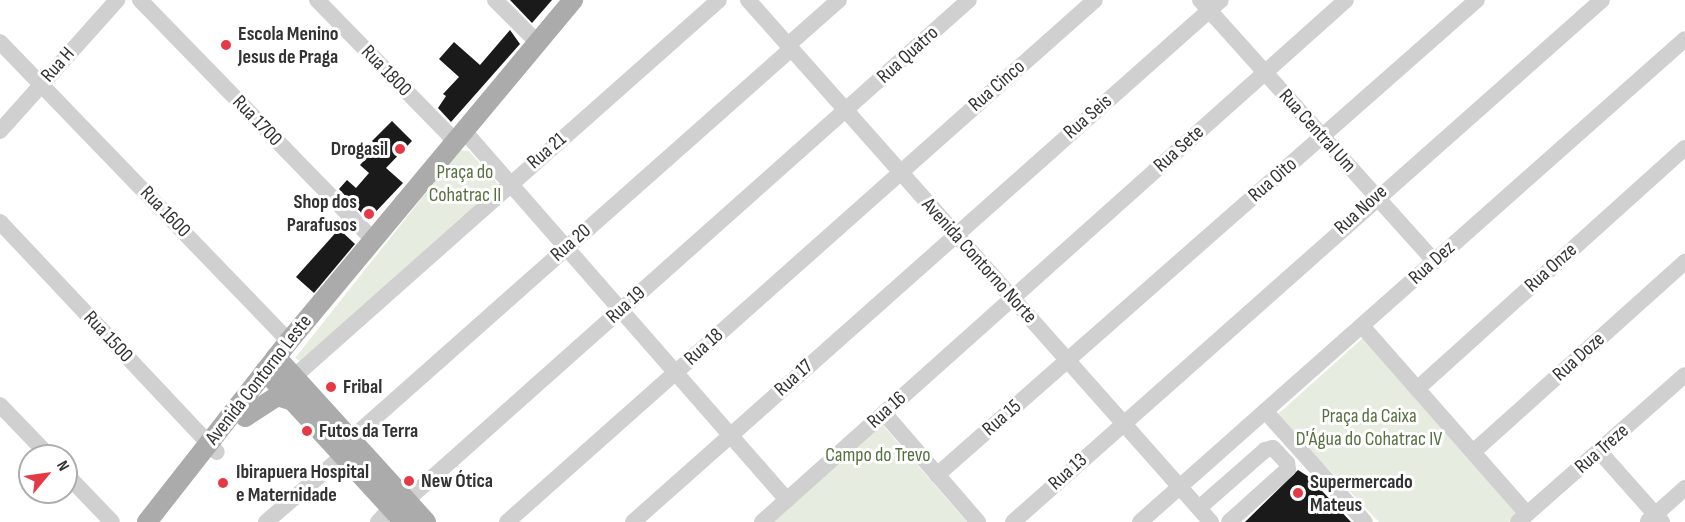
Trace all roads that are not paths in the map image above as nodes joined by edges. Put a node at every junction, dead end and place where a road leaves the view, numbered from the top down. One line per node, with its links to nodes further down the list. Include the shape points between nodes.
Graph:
1 (117, 0): 20 (street, Rua H)
2 (140, 0): 31 (street, Rua 1700)
3 (317, 0): 24 (street, Rua 1800)
4 (495, 0): 17 (street)
5 (573, 0): 17 (main road, Avenida Contorno Leste)
6 (719, 0): 27 (street, Rua 21)
7 (748, 0): 18 (street, Avenida Contorno Norte)
8 (839, 0): 18 (street, Rua 20)
9 (969, 0): 21 (street, Rua Quatro)
10 (1095, 0): 26 (street, Rua Cinco)
11 (1346, 0): 19 (street, Rua Sete)
12 (1477, 0): 23 (street, Rua Oito)
13 (1602, 0): 28 (street, Rua Nove)
14 (1210, 4): 19 (street, Rua Central Um); 30 (street, Rua Seis)
15 (1685, 39): 33 (street, Rua Dez)
16 (0, 42): 20 (street)
17 (537, 43): 24 (main road, Avenida Contorno Leste)
18 (790, 47): 21 (street, Avenida Contorno Norte); 32 (street, Rua 20)
19 (1265, 73): 23 (street, Rua Central Um); 35 (street, Rua Sete)
20 (42, 84): 22 (street, Rua H); 38 (street, Rua 1600)
21 (846, 110): 26 (street, Avenida Contorno Norte); 36 (street, Rua 19)
22 (0, 131)
23 (1322, 136): 28 (street, Rua Central Um); 39 (street, Rua Oito)
24 (460, 137): 27 (street, Rua 1800); 31 (main road, Avenida Contorno Leste)
25 (1685, 148): 43 (street, Rua Onze)
26 (900, 171): 30 (street, Avenida Contorno Norte); 41 (street, Rua 18)
27 (510, 184): 32 (street, Rua 1800); 40 (street, Rua 21)
28 (1377, 197): 33 (street, Rua Central Um); 49 (street, Rua Nove)
29 (0, 222): 53 (street, Rua 1500)
30 (955, 233): 35 (street, Avenida Contorno Norte); 50 (street, Rua 17)
31 (374, 241): 38 (main road, Avenida Contorno Leste); 40 (main road, Avenida Contorno Leste)
32 (566, 248): 36 (street, Rua 1800); 52 (street, Rua 20)
33 (1434, 261): 37 (street, Rua Dez)
34 (1685, 262): 55 (street, Rua Doze)
35 (1013, 298): 39 (street, Avenida Contorno Norte); 47 (street, Rua 16)
36 (620, 310): 41 (street, Rua 1800); 62 (street, Rua 19)
37 (1362, 326): 43 (street); 46 (street, Rua Dez)
38 (289, 340): 40 (main road, Avenida Contorno Leste)
39 (1068, 360): 49 (street, Avenida Contorno Norte); 56 (street, Rua 15)
40 (279, 370): 44 (main road); 48 (main road, Avenida Contorno Leste); 52 (main road); 53 (main road, Avenida Contorno Leste)
41 (675, 372): 50 (street, Rua 1800); 70 (street, Rua 18)
42 (1685, 375): 54 (street, Rua Treze)
43 (1417, 389): 55 (street)
44 (299, 404): 48 (main road, via 277,396); 52 (main road)
45 (0, 405): 51 (street)
46 (1265, 411): 58 (street, Rua Dez); 78 (street)
47 (884, 413): 56 (street); 60 (street, Rua 16)
48 (245, 417): 53 (main road, Avenida Contorno Leste)
49 (1123, 423): 58 (street, Avenida Contorno Norte); 74 (street, Rua 13)
50 (730, 435): 60 (street, Rua 1800); 71 (street, Rua 17)
51 (37, 444)
52 (348, 446): 62 (main road); 68 (street, Rua 20)
53 (212, 448): 66 (main road, Avenida Contorno Leste); 67 (main road, Avenida Contorno Leste)
54 (1599, 451): 63 (street, Rua Treze); 64 (street)
55 (1473, 452): 63 (street)
56 (937, 475): 73 (street)
57 (78, 487): 65 (street)
58 (1180, 487): 61 (street, Avenida Contorno Norte); 75 (street, Rua Dez)
59 (1685, 488): 64 (street)
60 (787, 500): 72 (street, Rua 16)
61 (1199, 508): 76 (street, Avenida Contorno Norte); 77 (street, via 1265,450 1273,448 1288,469)
62 (395, 513): 69 (main road)
63 (1523, 518)
64 (1655, 519)
65 (112, 522)
66 (147, 522)
67 (161, 522)
68 (266, 522)
69 (426, 522)
70 (507, 522)
71 (633, 522)
72 (762, 522)
73 (978, 522)
74 (1013, 522)
75 (1140, 522)
76 (1211, 522)
77 (1229, 522)
78 (1365, 522)

